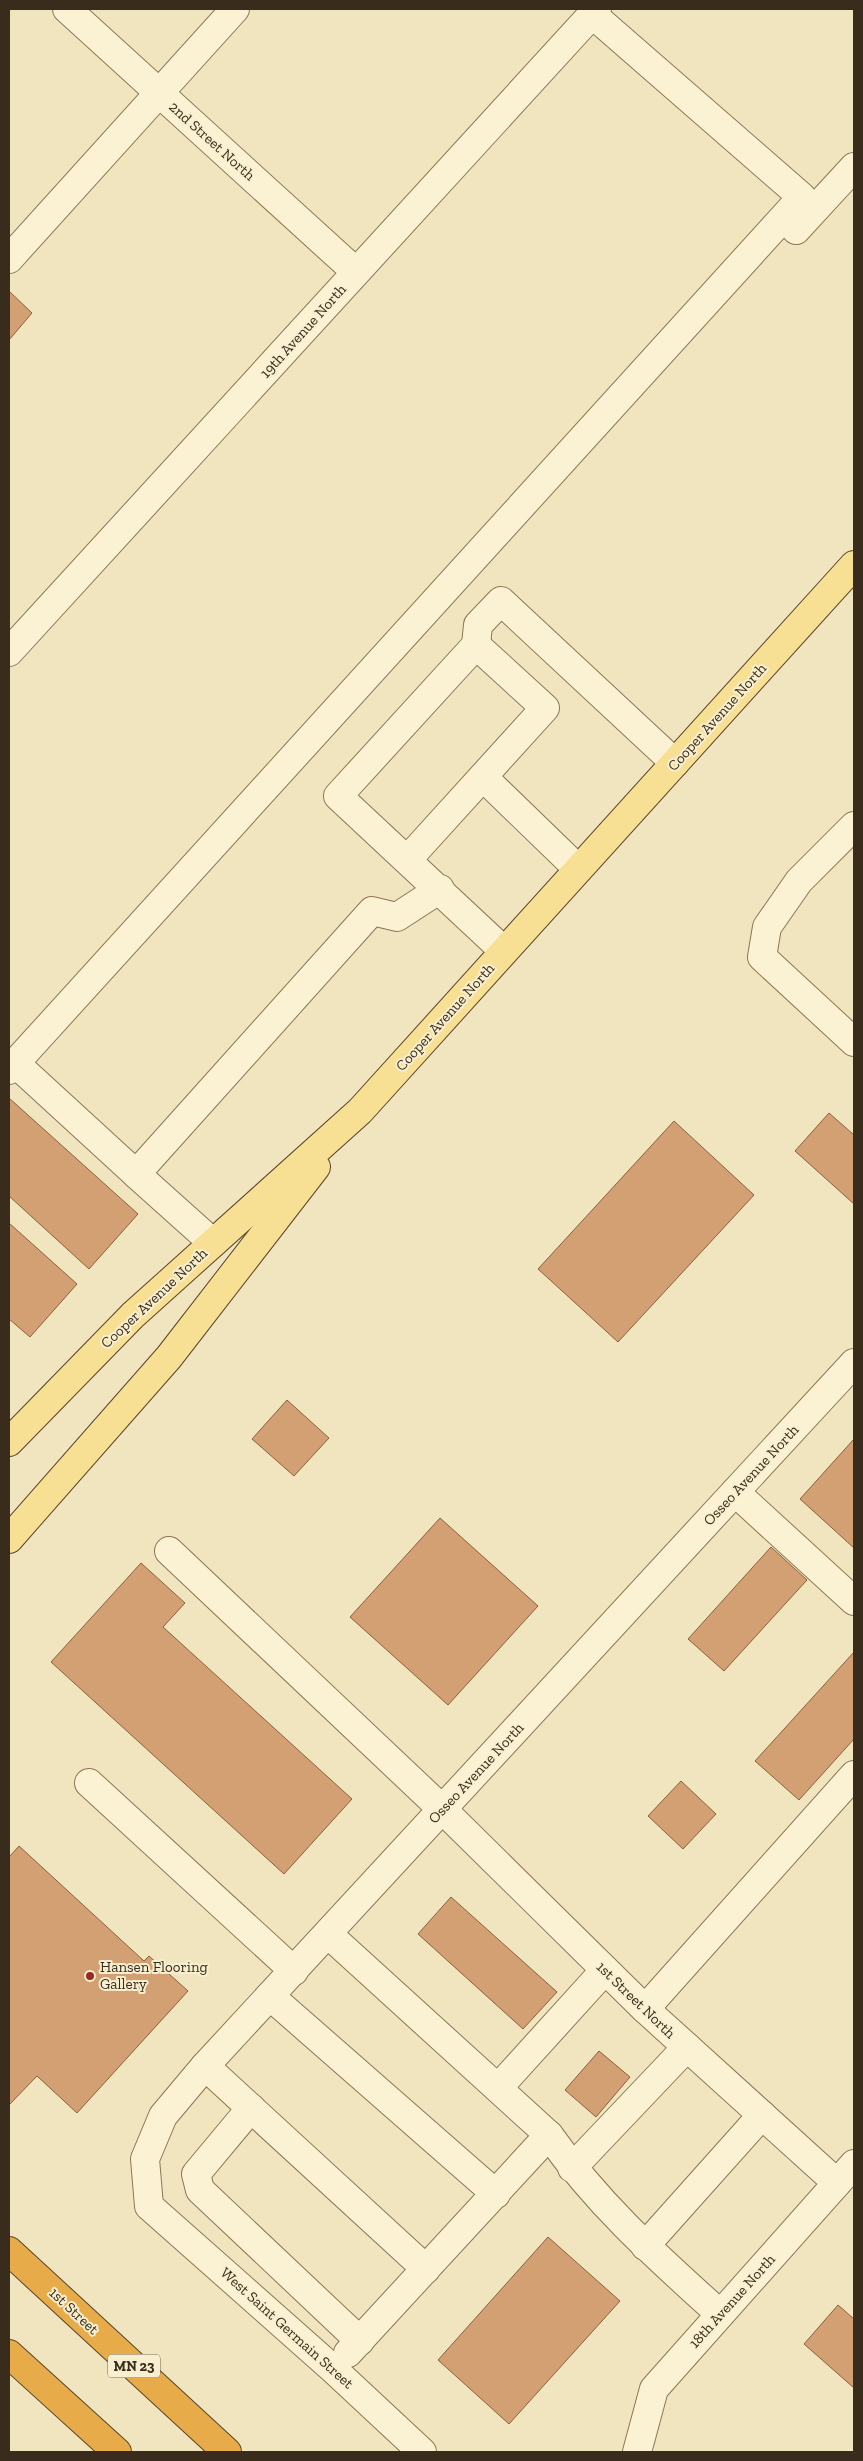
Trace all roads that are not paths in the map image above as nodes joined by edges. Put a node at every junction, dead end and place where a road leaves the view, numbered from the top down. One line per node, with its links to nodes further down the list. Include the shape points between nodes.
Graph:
1 (67, 9): 4 (street, 2nd Street North)
2 (235, 9): 4 (street)
3 (594, 11): 6 (street, via 802,197); 8 (street, 19th Avenue North)
4 (160, 93): 7 (street); 8 (street, 2nd Street North)
5 (854, 167): 6 (street, via 792,234)
6 (774, 228): 20 (street)
7 (9, 258)
8 (356, 272): 11 (street, 19th Avenue North)
9 (854, 565): 12 (main road, Cooper Avenue North)
10 (476, 645): 12 (street, via 478,625 501,601); 13 (street, via 545,708); 15 (street, via 338,796)
11 (9, 652)
12 (675, 763): 16 (main road, Cooper Avenue North)
13 (483, 777): 15 (street); 16 (street)
14 (854, 826): 19 (street, via 799,881 767,927 762,957)
15 (408, 859): 17 (street)
16 (578, 869): 18 (main road, Cooper Avenue North)
17 (440, 889): 18 (street); 22 (street, via 397,917 372,911)
18 (504, 951): 21 (main road, Cooper Avenue North)
19 (854, 1042)
20 (12, 1067): 22 (street)
21 (360, 1111): 23 (main road, Cooper Avenue North); 27 (main road, via 169,1357)
22 (136, 1174): 23 (street)
23 (213, 1243): 25 (main road, Cooper Avenue North, via 133,1315)
24 (854, 1363): 26 (street, Osseo Avenue North)
25 (12, 1433)
26 (735, 1492): 29 (street); 32 (street, Osseo Avenue North)
27 (9, 1539)
28 (169, 1551): 32 (street, 1st Street North)
29 (854, 1601)
30 (854, 1774): 37 (street)
31 (89, 1783): 35 (street)
32 (443, 1810): 33 (street, Osseo Avenue North); 34 (street, 1st Street North)
33 (328, 1934): 35 (street, Osseo Avenue North); 40 (street)
34 (605, 1970): 37 (street, 1st Street North); 40 (street)
35 (294, 1971): 36 (street, Osseo Avenue North)
36 (270, 1996): 39 (street, Osseo Avenue North); 46 (street)
37 (645, 2009): 38 (street, 1st Street North)
38 (687, 2047): 42 (street, 1st Street North); 44 (street)
39 (205, 2066): 41 (street); 47 (street, Osseo Avenue North, via 163,2116 145,2160)
40 (498, 2088): 43 (street)
41 (250, 2108): 50 (street); 52 (street, via 196,2174 200,2190)
42 (762, 2115): 45 (street, 1st Street North); 48 (street)
43 (549, 2135): 44 (street); 46 (street)
44 (572, 2168): 48 (street)
45 (846, 2173): 51 (street, 18th Avenue North)
46 (496, 2194): 50 (street)
47 (150, 2206): 54 (street, West Saint Germain Street)
48 (645, 2246): 51 (street)
49 (9, 2251): 56 (highway, 1st Street / MN 23)
50 (426, 2269): 52 (street)
51 (720, 2314): 58 (street, 18th Avenue North, via 654,2388)
52 (360, 2341): 54 (street)
53 (9, 2354): 55 (highway)
54 (333, 2369): 57 (street, West Saint Germain Street)
55 (117, 2452)
56 (227, 2452)
57 (422, 2452)
58 (637, 2452)

